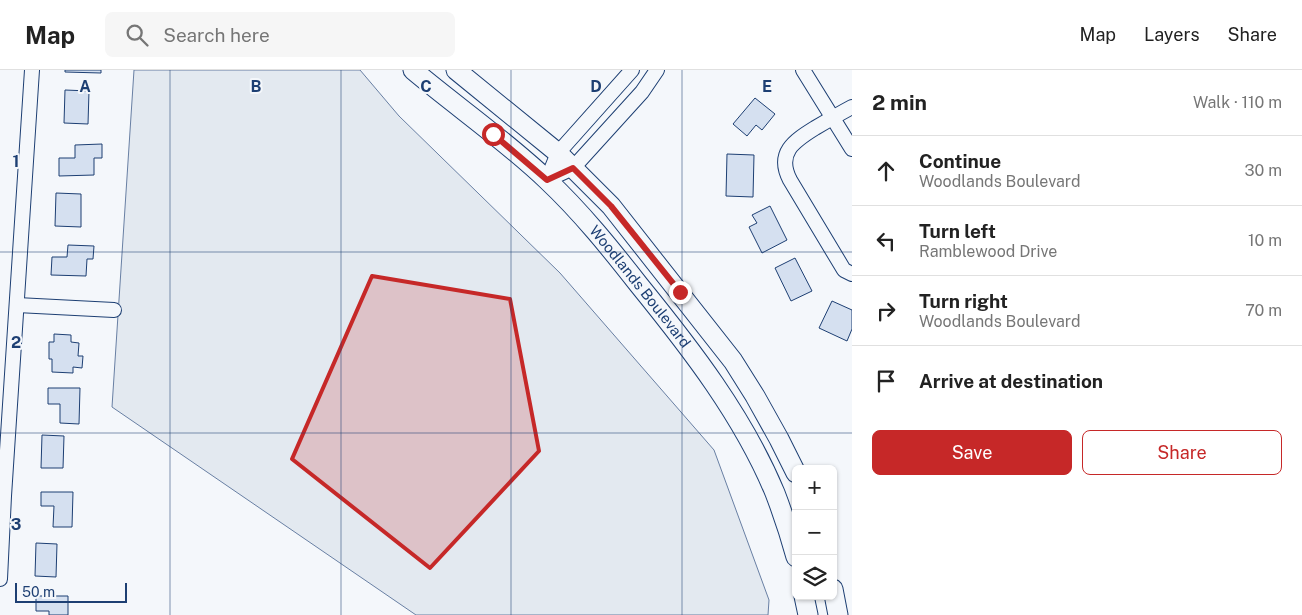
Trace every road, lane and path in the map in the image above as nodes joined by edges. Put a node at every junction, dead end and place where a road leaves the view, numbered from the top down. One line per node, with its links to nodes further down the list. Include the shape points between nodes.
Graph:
1 (32, 70): 14 (street)
2 (413, 70): 12 (street, Woodlands Boulevard)
3 (456, 70): 10 (street, Woodlands Boulevard)
4 (632, 70): 10 (street)
5 (657, 70): 11 (street, via 642,92)
6 (803, 70): 8 (street)
7 (852, 107): 8 (street)
8 (832, 118): 9 (street); 13 (street, via 791,147 786,155 786,172 844,270)
9 (852, 150)
10 (558, 153): 11 (street, Woodlands Boulevard); 12 (street)
11 (573, 168): 12 (street); 16 (street, Woodlands Boulevard, via 611,206 733,361)
12 (547, 180): 18 (street, Woodlands Boulevard, via 601,237 678,333 729,404 774,491)
13 (852, 274)
14 (17, 305): 15 (street); 17 (street)
15 (114, 310)
16 (792, 465)
17 (2, 496): 19 (street)
18 (795, 555)
19 (0, 579)
20 (805, 600): 22 (street)
21 (835, 600): 23 (street)
22 (808, 615)
23 (838, 615)

